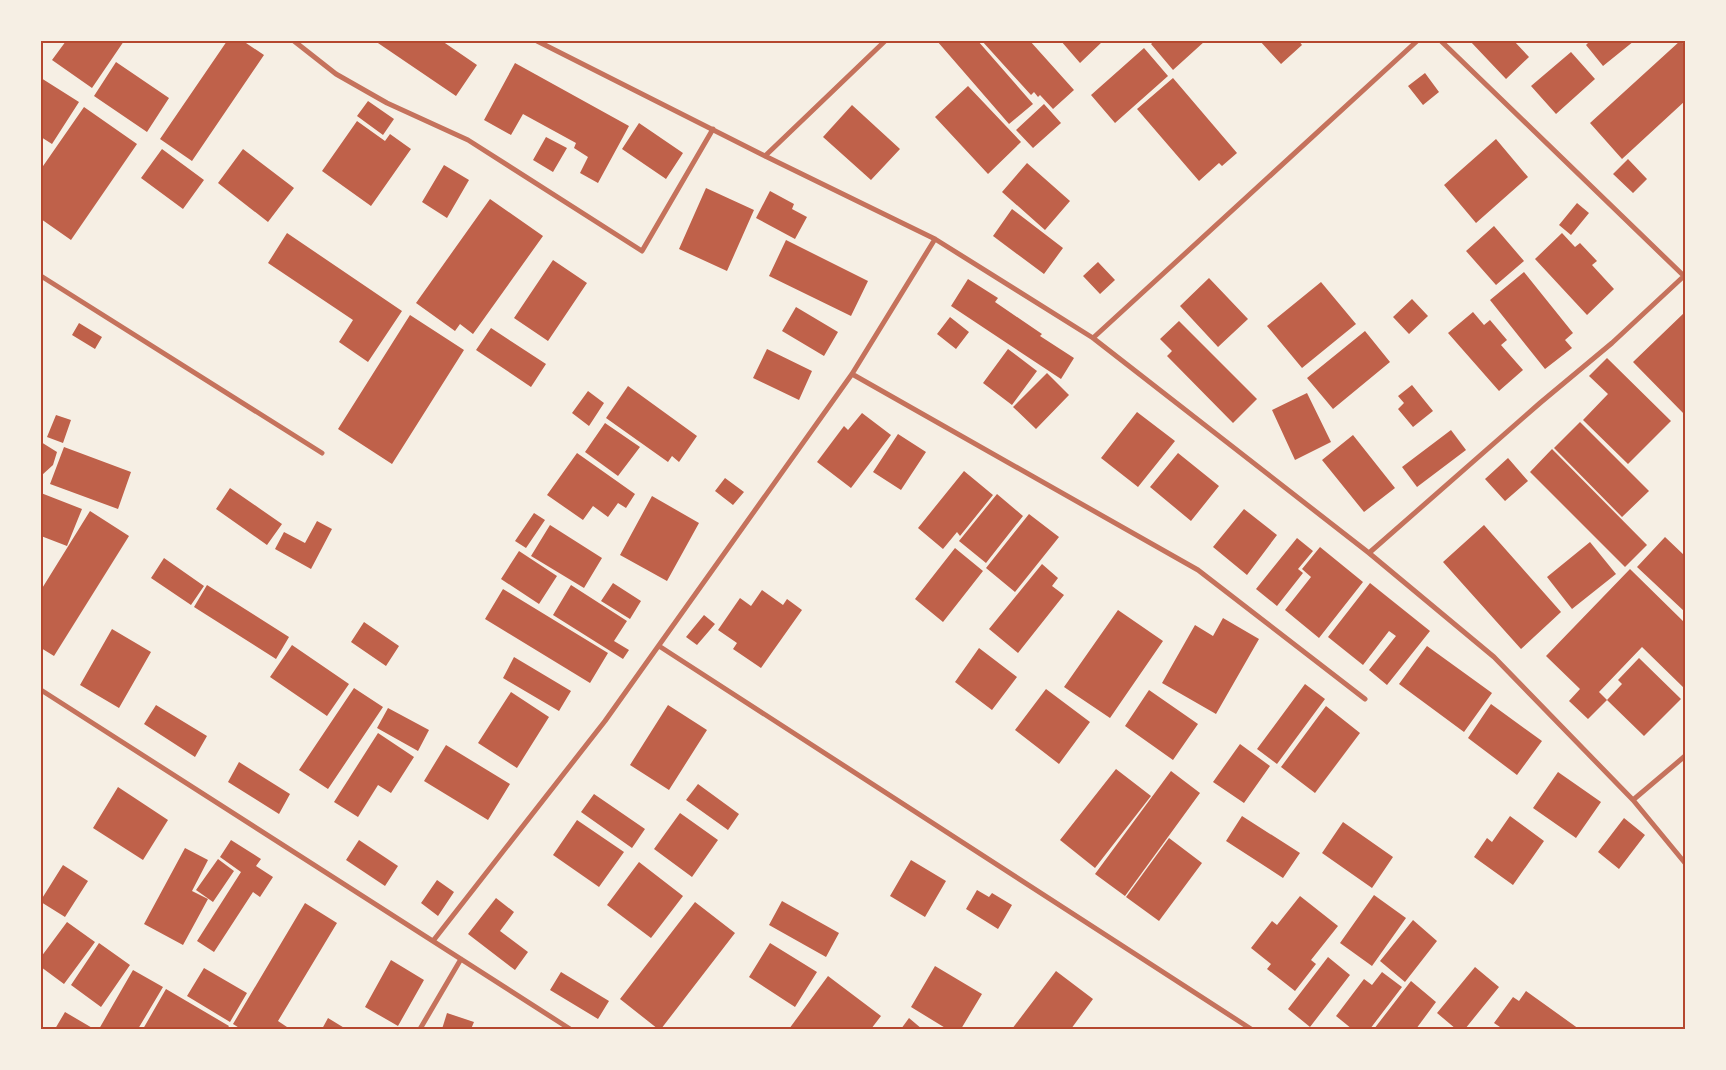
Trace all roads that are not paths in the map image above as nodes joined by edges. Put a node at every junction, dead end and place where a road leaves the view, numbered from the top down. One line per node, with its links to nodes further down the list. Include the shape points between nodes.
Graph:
1 (294, 41): 6 (street, via 336,74 386,102 468,140 642,251)
2 (537, 41): 6 (street)
3 (885, 41): 7 (street)
4 (1417, 41): 11 (street)
5 (1441, 41): 10 (street)
6 (712, 129): 7 (street)
7 (765, 156): 8 (street)
8 (936, 240): 11 (street); 12 (street)
9 (41, 276): 13 (street)
10 (1685, 277): 14 (street)
11 (1094, 338): 14 (street)
12 (852, 374): 15 (street); 17 (street, via 1198,570)
13 (322, 453)
14 (1369, 553): 19 (street, via 1494,658)
15 (659, 646): 21 (street, via 605,722); 25 (street)
16 (41, 690): 21 (street)
17 (1365, 699)
18 (1685, 756): 19 (street)
19 (1633, 800): 20 (street)
20 (1685, 863)
21 (433, 941): 22 (street)
22 (461, 959): 23 (street); 24 (street)
23 (420, 1029)
24 (570, 1029)
25 (1250, 1029)

